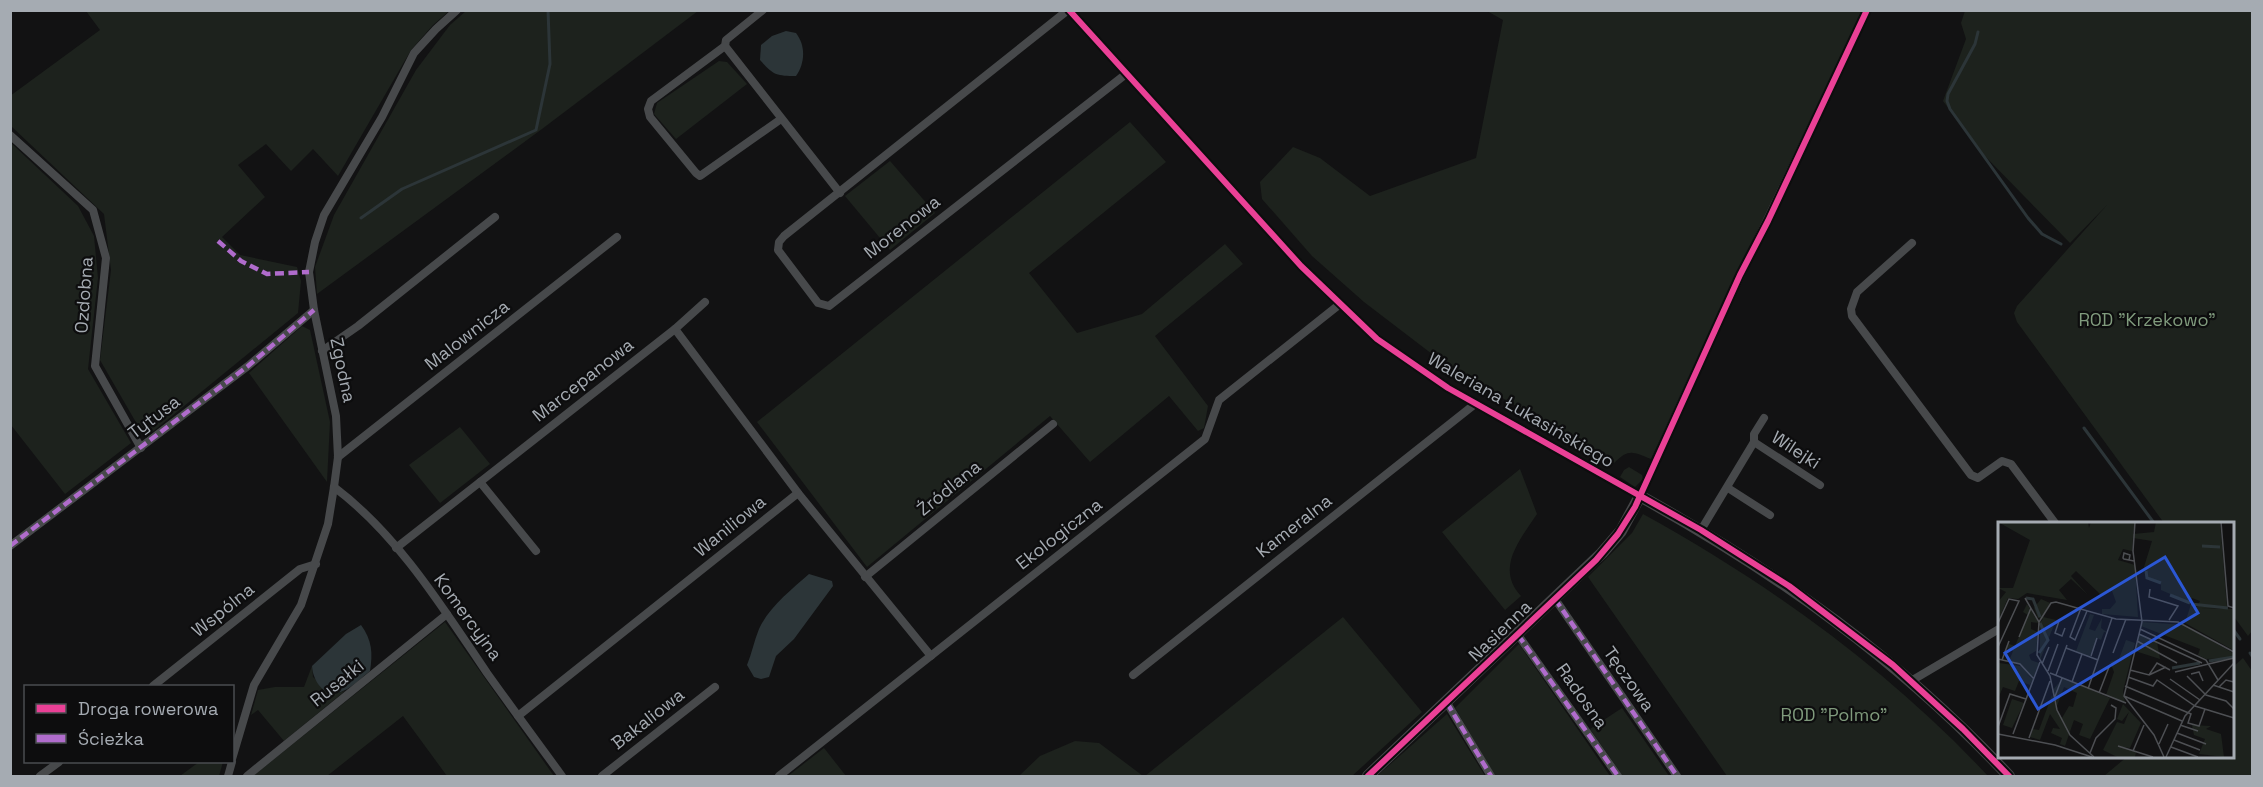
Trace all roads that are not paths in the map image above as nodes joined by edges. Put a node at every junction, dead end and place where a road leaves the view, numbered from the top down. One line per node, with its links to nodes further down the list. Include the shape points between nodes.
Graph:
1 (457, 10): 15 (street, Zgodna, via 414,53 382,117 324,214 309,272)
2 (763, 10): 5 (street, via 726,40)
3 (1068, 10): 6 (street, Waleriana Łukasińskiego); 9 (street, Morenowa)
4 (1867, 10): 29 (street)
5 (725, 46): 7 (street); 7 (street, via 651,101 650,117 700,176)
6 (1126, 74): 9 (street, Morenowa, via 829,306 823,306 778,250 779,242); 14 (street, Waleriana Łukasińskiego)
7 (781, 119): 9 (street)
8 (10, 135): 22 (street, Ozdobna, via 93,210 106,258 95,366)
9 (840, 193)
10 (495, 217): 17 (street)
11 (617, 237): 23 (street, Malownicza)
12 (1912, 243): 31 (street, via 1857,292 1852,316 1971,475 1978,478 2002,461 2011,464)
13 (705, 302): 16 (street, Marcepanowa)
14 (1340, 304): 18 (street, Waleriana Łukasińskiego, via 1395,353); 42 (street, Ekologiczna, via 1219,400 1205,439)
15 (314, 310): 17 (street, Zgodna); 22 (street, Tytusa)
16 (675, 329): 24 (street, Marcepanowa); 28 (street)
17 (322, 351): 23 (street, Zgodna, via 336,416)
18 (1475, 404): 29 (street, Waleriana Łukasińskiego); 43 (street, Kameralna)
19 (1764, 418): 21 (street, Wilejki, via 1754,434)
20 (1053, 424): 37 (street, Źródlana)
21 (1754, 442): 25 (street, Wilejki); 27 (street, Wilejki)
22 (141, 448): 33 (street, Tytusa)
23 (338, 457): 26 (street, Zgodna)
24 (480, 482): 34 (street, Marcepanowa); 35 (street)
25 (1820, 485)
26 (334, 487): 34 (street, Komercyjna, via 354,501); 36 (street, Zgodna)
27 (1728, 488): 30 (street); 32 (street, Wilejki)
28 (798, 493): 37 (street); 48 (street, Waniliowa)
29 (1640, 496): 32 (street, Waleriana Łukasińskiego); 38 (street, Nasienna, via 1615,538)
30 (1770, 515)
31 (2054, 522)
32 (1701, 530): 44 (street, Waleriana Łukasińskiego, via 1790,586)
33 (10, 546)
34 (396, 548): 39 (street, Komercyjna)
35 (536, 551)
36 (316, 564): 45 (street, Wspólna, via 300,569); 49 (street, Zgodna, via 301,605 254,685)
37 (865, 577): 42 (street)
38 (1555, 599): 41 (street, Nasienna); 59 (street, Tęczowa)
39 (447, 614): 48 (street, Komercyjna); 52 (street, Rusałki)
40 (1998, 630): 44 (street)
41 (1518, 635): 47 (street, Nasienna); 58 (street, Radosna)
42 (931, 656): 55 (street, Ekologiczna)
43 (1133, 675)
44 (1911, 681): 60 (street, Waleriana Łukasińskiego)
45 (155, 685)
46 (715, 687): 54 (street, Bakaliowa)
47 (1447, 703): 56 (street, Nasienna); 57 (street)
48 (518, 716): 53 (street, Komercyjna)
49 (234, 753)
50 (58, 763): 51 (street)
51 (40, 777)
52 (248, 777)
53 (562, 777)
54 (602, 777)
55 (779, 777)
56 (1368, 777)
57 (1491, 777)
58 (1618, 777)
59 (1677, 777)
60 (2009, 777)

